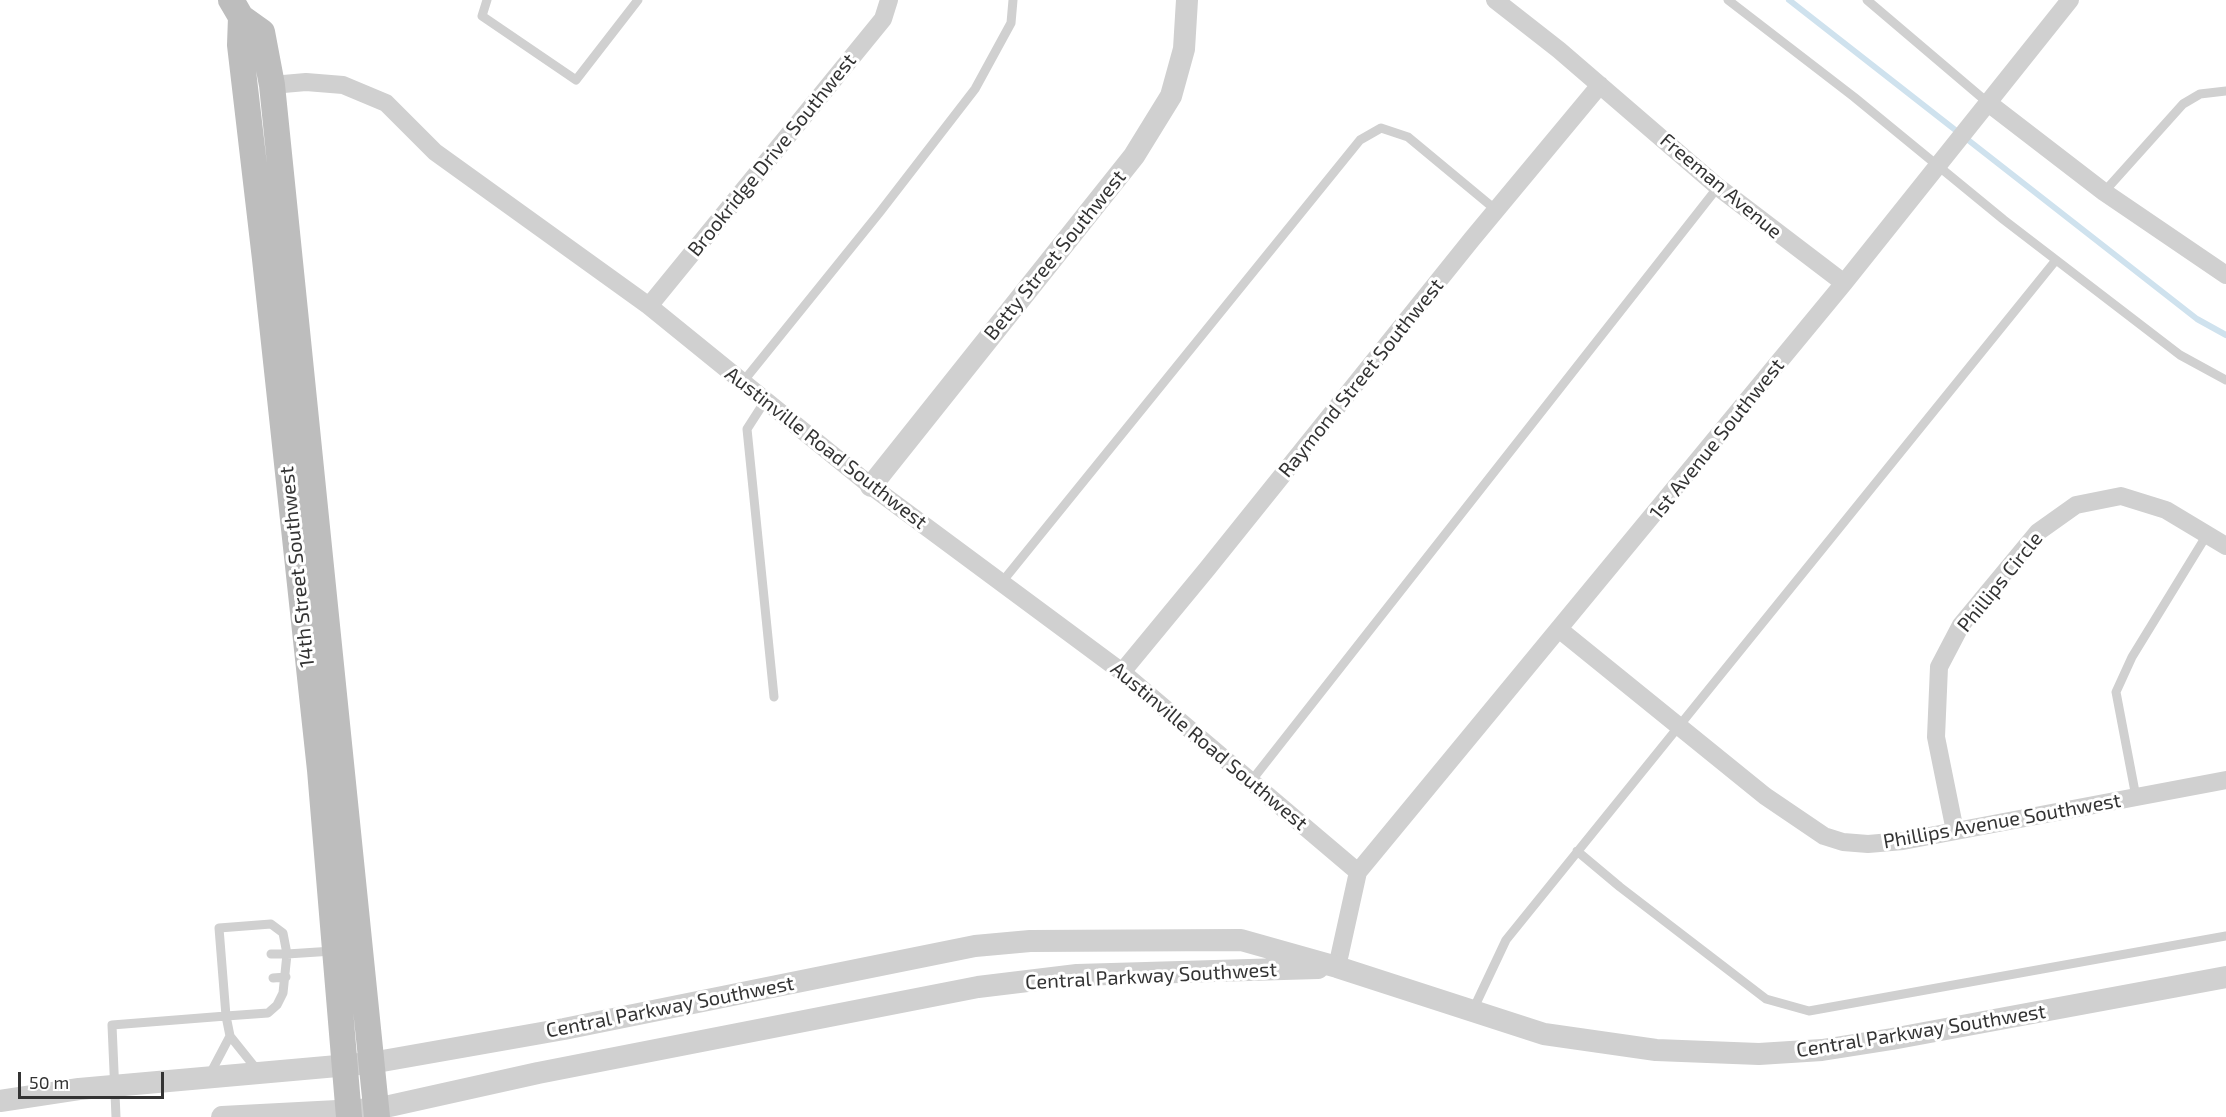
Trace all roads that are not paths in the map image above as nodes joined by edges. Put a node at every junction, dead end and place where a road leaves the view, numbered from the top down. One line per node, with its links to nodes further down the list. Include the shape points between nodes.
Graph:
1 (487, 0): 2 (lane, via 482,16 576,80)
2 (638, 0)
3 (889, 0): 22 (street, Brookridge Drive Southwest, via 883,19)
4 (1013, 0): 24 (lane, via 1011,23 975,89)
5 (1187, 0): 26 (street, Betty Street Southwest, via 1184,49 1171,96 1134,156)
6 (1495, 0): 12 (street, Freeman Avenue)
7 (1728, 0): 15 (lane)
8 (1867, 0): 14 (lane)
9 (2070, 0): 14 (street, 1st Avenue Southwest)
10 (236, 8): 11 (main road, via 262,32); 41 (main road, 14th Street Southwest)
11 (272, 85): 22 (street, Austinville Road Southwest, via 343,85 386,103 435,152); 41 (main road, 14th Street Southwest)
12 (1600, 85): 16 (street, Freeman Avenue); 18 (street, Raymond Street Southwest)
13 (2226, 91): 17 (lane, via 2200,94 2183,104)
14 (1987, 102): 15 (street, 1st Avenue Southwest); 17 (street)
15 (1936, 165): 19 (lane); 21 (street, 1st Avenue Southwest)
16 (1719, 187): 21 (street, Freeman Avenue); 34 (lane)
17 (2104, 192): 20 (street)
18 (1496, 210): 29 (lane, via 1408,137 1381,128 1360,140); 31 (street, Raymond Street Southwest)
19 (2056, 260): 23 (lane, via 2180,355); 33 (lane)
20 (2226, 275)
21 (1844, 283): 30 (street, 1st Avenue Southwest)
22 (649, 306): 24 (street, Austinville Road Southwest)
23 (2226, 380)
24 (742, 383): 25 (street, Austinville Road Southwest)
25 (765, 401): 26 (street, Austinville Road Southwest); 32 (lane, via 747,429)
26 (871, 486): 29 (street, Austinville Road Southwest)
27 (2208, 534): 28 (street, Phillips Circle); 36 (lane, via 2132,657 2116,692); 37 (street, Phillips Circle, via 2166,510 2121,496 2076,505 2038,532 1961,625 1938,667 1936,737)
28 (2226, 546)
29 (1002, 582): 31 (street, Austinville Road Southwest)
30 (1560, 630): 33 (street, Phillips Avenue Southwest); 39 (street, 1st Avenue Southwest)
31 (1122, 672): 34 (street, Austinville Road Southwest)
32 (774, 696)
33 (1679, 728): 37 (street, Phillips Avenue Southwest, via 1765,796 1824,836 1868,844); 38 (lane)
34 (1252, 780): 39 (street, Austinville Road Southwest)
35 (2226, 780): 36 (street, Phillips Avenue Southwest)
36 (2136, 797): 37 (street, Phillips Avenue Southwest)
37 (1955, 831)
38 (1577, 851): 40 (lane, via 1766,999 1809,1011); 48 (lane, via 1506,940)
39 (1358, 872): 44 (street)
40 (2226, 936)
41 (348, 950): 43 (lane); 51 (main road, 14th Street Southwest); 52 (main road, 14th Street Southwest)
42 (271, 954): 43 (lane)
43 (287, 954): 45 (lane); 49 (lane, via 283,933 271,924 219,928)
44 (1337, 967): 48 (street, Central Parkway Southwest); 51 (street, Central Parkway Southwest, via 1241,940 1083,939 975,946 564,1029); 57 (street, Central Parkway Southwest, via 1077,975 978,987 538,1073)
45 (286, 977): 47 (lane); 49 (lane, via 283,993 268,1013)
46 (2226, 977): 48 (street, Central Parkway Southwest, via 1892,1039 1822,1050 1759,1054 1613,1046 1544,1034)
47 (273, 978)
48 (1473, 1012)
49 (226, 1016): 50 (lane); 55 (lane, via 112,1025)
50 (230, 1036): 53 (lane); 54 (lane)
51 (371, 1063): 52 (street, Central Parkway Southwest); 57 (main road, 14th Street Southwest)
52 (345, 1065): 53 (street, Central Parkway Southwest); 58 (main road, 14th Street Southwest)
53 (260, 1073): 54 (street, Central Parkway Southwest)
54 (208, 1077): 55 (street, Central Parkway Southwest)
55 (114, 1086): 56 (street, Central Parkway Southwest); 59 (lane)
56 (0, 1101)
57 (376, 1113): 58 (street, Central Parkway Southwest)
58 (349, 1114): 60 (street, Central Parkway Southwest)
59 (116, 1117)
60 (222, 1117)

